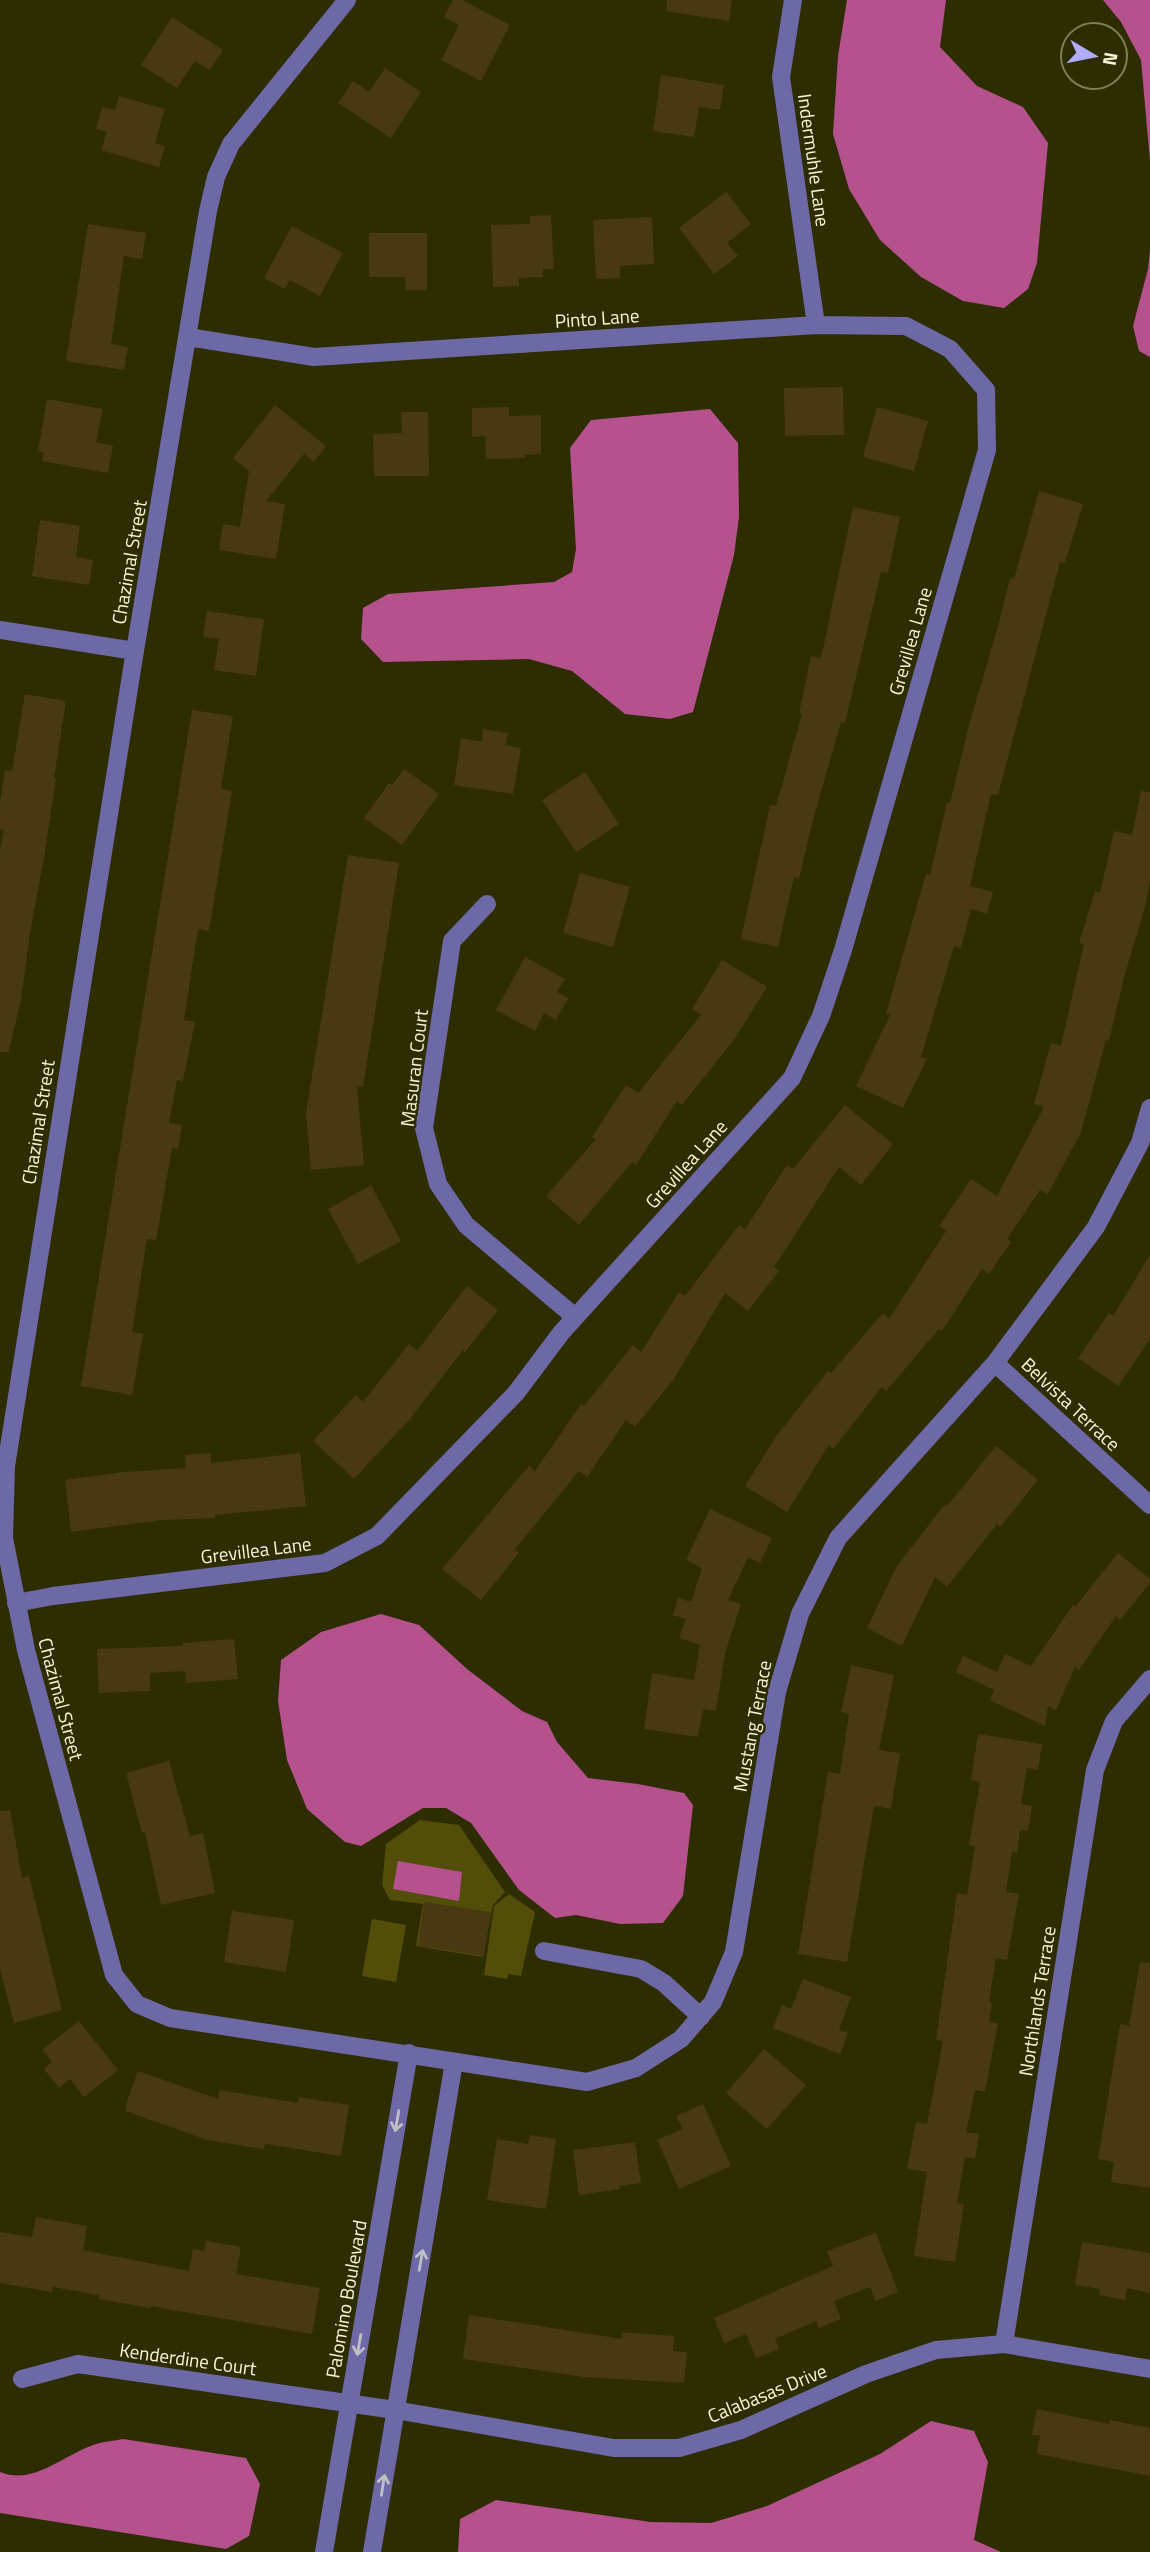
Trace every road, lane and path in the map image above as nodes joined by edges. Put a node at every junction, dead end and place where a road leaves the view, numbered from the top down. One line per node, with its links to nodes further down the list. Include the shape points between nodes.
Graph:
1 (347, 0): 4 (street, Chazimal Street, via 230,144 208,211)
2 (793, 0): 3 (street, Indermuhle Lane, via 781,77)
3 (816, 326): 4 (street, Pinto Lane, via 314,357); 5 (street, Pinto Lane, via 906,326 950,349)
4 (188, 337): 7 (street, Chazimal Street)
5 (986, 390): 10 (street, Grevillea Lane, via 987,450 821,1016 792,1078)
6 (0, 630): 7 (street)
7 (135, 651): 13 (street, Chazimal Street, via 7,1455 4,1538)
8 (487, 904): 10 (street, Masuran Court, via 452,941 424,1128 438,1184 466,1225)
9 (1150, 1108): 11 (street, Mustang Terrace, via 1140,1143 1096,1227)
10 (575, 1317): 13 (street, Grevillea Lane, via 516,1393 377,1536 325,1563)
11 (995, 1363): 12 (street, Belvista Terrace); 16 (street, Mustang Terrace, via 838,1538 800,1614 777,1692 734,1952 713,2002)
12 (1150, 1505)
13 (16, 1603): 17 (street, Chazimal Street, via 114,1975 137,2004 170,2018)
14 (1150, 1679): 19 (street, Northlands Terrace, via 1114,1721 1095,1770)
15 (544, 1951): 16 (street, via 640,1969 664,1983)
16 (701, 2017): 18 (street, Mustang Terrace, via 681,2039 636,2068 587,2081)
17 (409, 2053): 18 (street, Mustang Terrace); 22 (street, Palomino Boulevard, one-way to 22)
18 (454, 2062): 23 (street, one-way to 18)
19 (1004, 2344): 20 (street, Calabasas Drive); 23 (street, Calabasas Drive, via 936,2350 866,2374 741,2430 679,2448 614,2448)
20 (1150, 2370)
21 (22, 2379): 22 (street, Kenderdine Court, via 78,2364)
22 (349, 2404): 23 (street, Calabasas Drive); 24 (street, Palomino Boulevard)
23 (396, 2410): 25 (street, one-way to 23)
24 (324, 2552)
25 (372, 2552)

